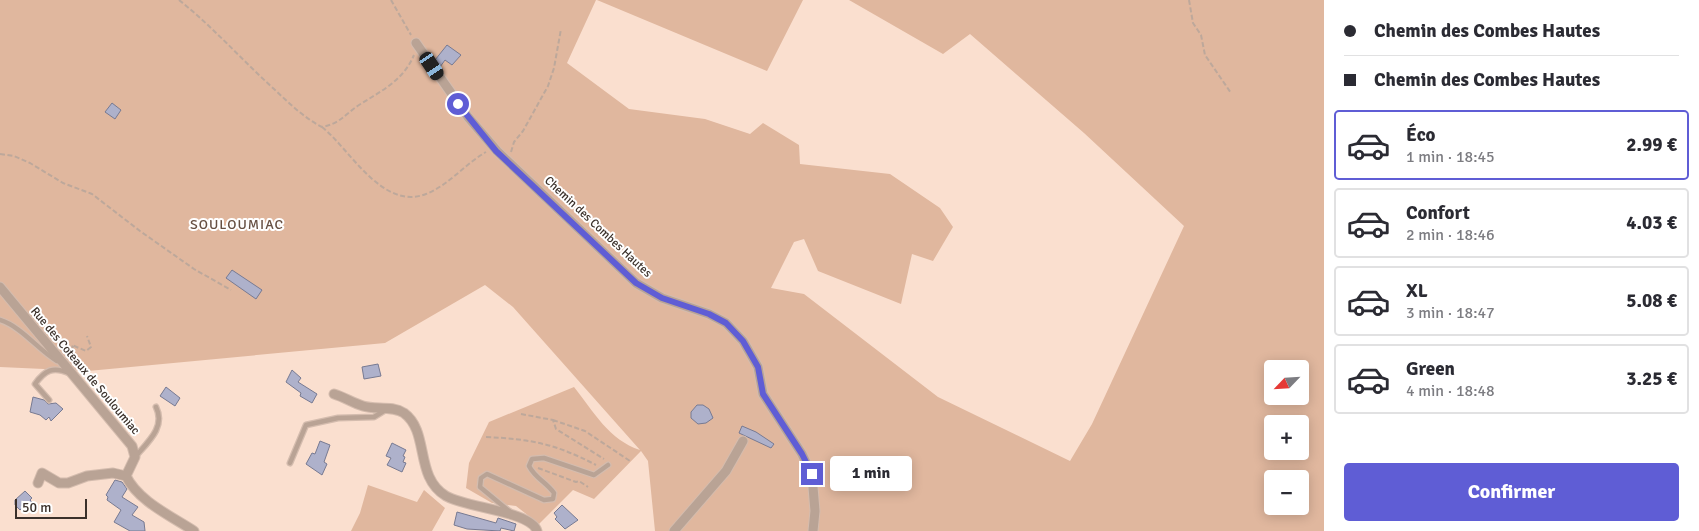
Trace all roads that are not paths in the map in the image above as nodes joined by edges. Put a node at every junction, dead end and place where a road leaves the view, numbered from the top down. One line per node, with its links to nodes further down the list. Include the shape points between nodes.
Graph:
1 (416, 43): 20 (street, Chemin des Combes Hautes, via 496,151 636,283 662,298 726,323 743,341 758,367 763,394 812,474)
2 (0, 287): 4 (street, Rue des Coteaux de Souloumiac)
3 (0, 320): 4 (lane, via 20,330 44,353)
4 (61, 363): 5 (street, Rue des Coteaux de Souloumiac)
5 (72, 375): 7 (lane, via 50,368 42,374 35,384); 11 (street, Rue des Coteaux de Souloumiac, via 126,438)
6 (334, 394): 9 (street, via 363,406)
7 (49, 400)
8 (156, 407): 11 (lane, via 160,422 158,428)
9 (389, 409): 12 (lane, via 374,416 338,418 306,425); 16 (street, via 402,411 411,419 429,479 445,495 466,505)
10 (743, 442): 19 (street, via 726,470)
11 (135, 457): 14 (street)
12 (290, 463)
13 (608, 465): 16 (lane, via 594,475 544,458 532,460 528,466 534,476 554,493 553,500 544,500 487,474 481,478 480,487)
14 (126, 476): 15 (street, via 113,473 59,483 42,473); 17 (street, via 143,497)
15 (38, 483)
16 (512, 513): 18 (street, via 527,520)
17 (194, 531)
18 (537, 531)
19 (674, 531)
20 (813, 531)

